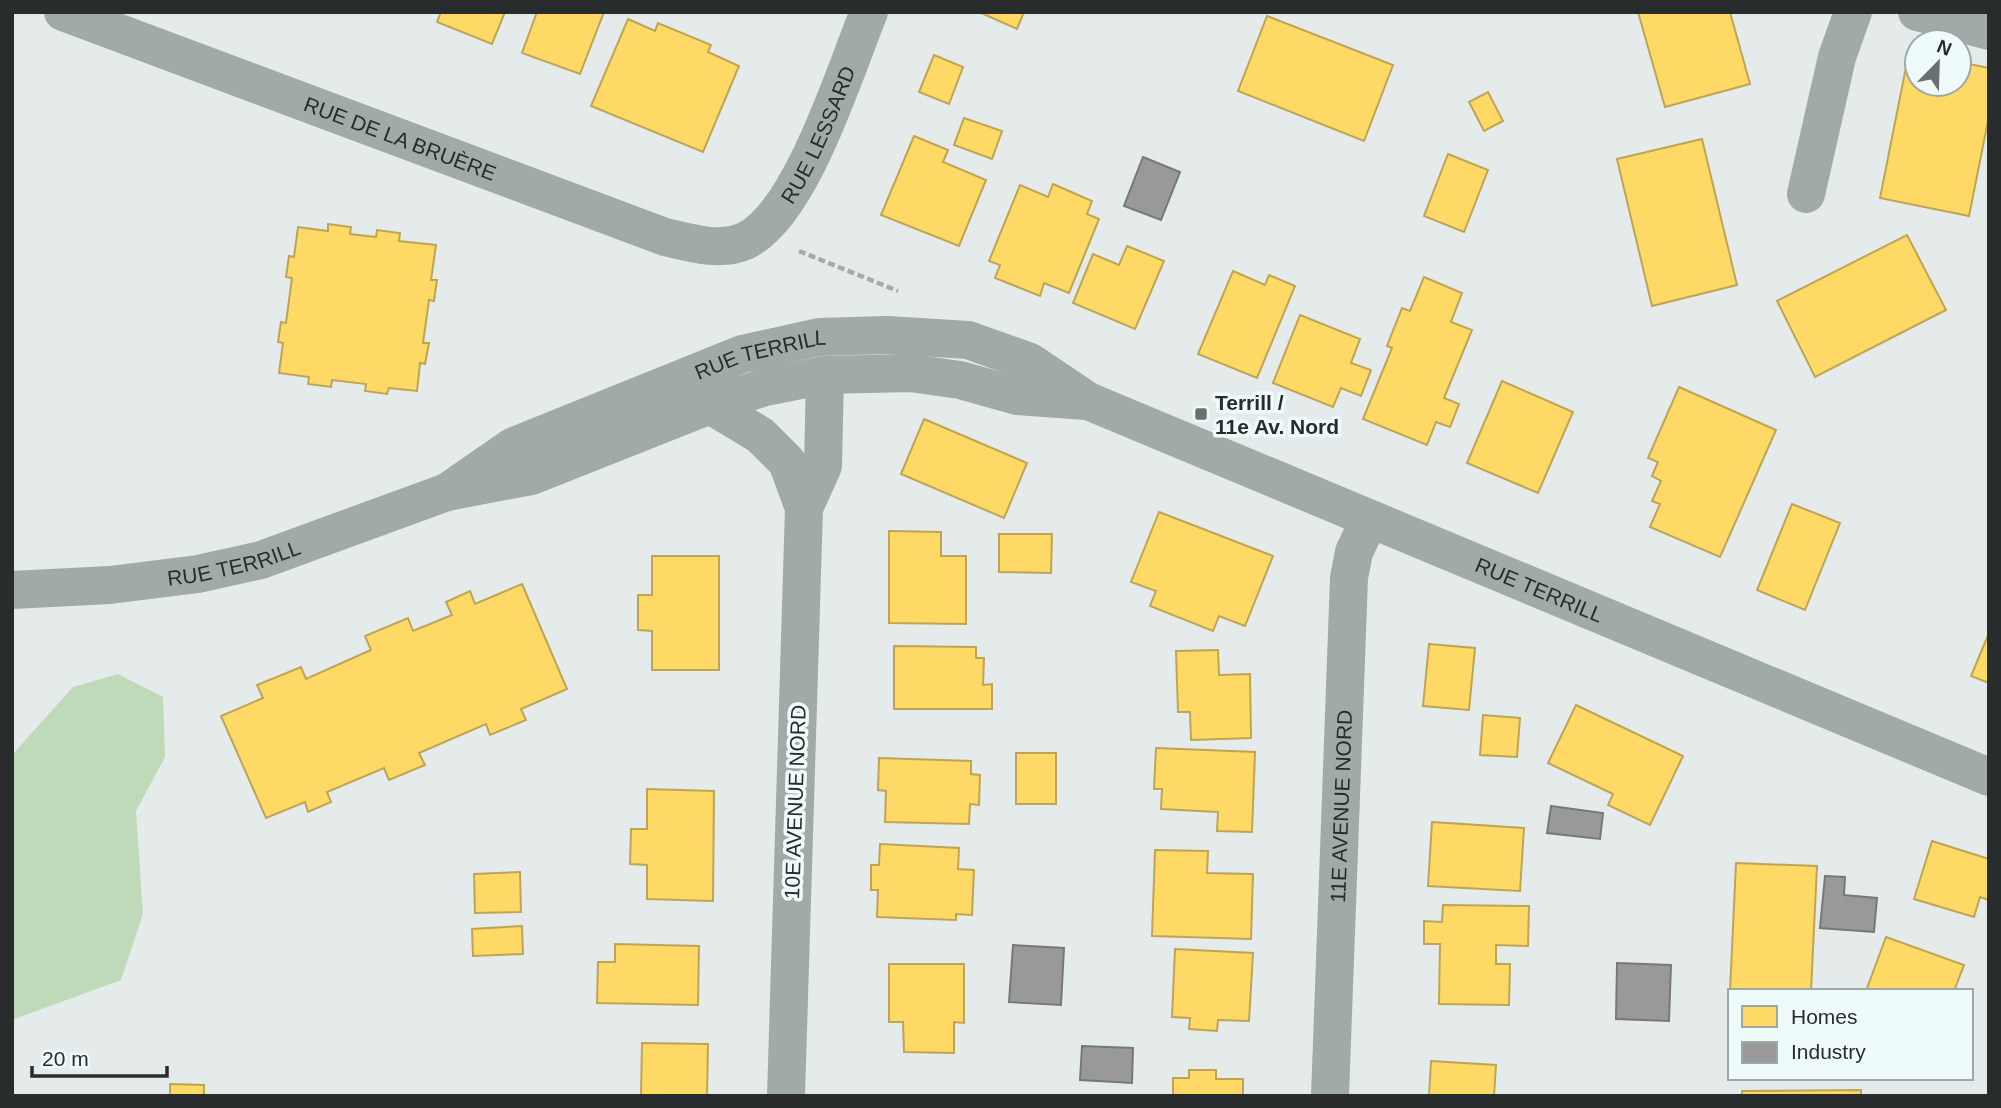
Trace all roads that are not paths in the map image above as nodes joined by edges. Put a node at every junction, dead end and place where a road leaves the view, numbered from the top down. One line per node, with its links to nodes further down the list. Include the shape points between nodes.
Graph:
1 (63, 12): 7 (street, RUE DE LA BRUÈRE, via 666,237 706,247)
2 (869, 12): 7 (street, RUE LESSARD, via 787,203)
3 (1853, 12): 6 (street, via 1837,57)
4 (1917, 12): 5 (street)
5 (1989, 31)
6 (1806, 194)
7 (756, 233)
8 (825, 375): 9 (street, RUE TERRILL, via 910,373 960,380 1017,396); 10 (street, RUE TERRILL, via 765,387); 12 (street, 10E AVENUE NORD, via 823,466)
9 (1088, 401): 11 (street, RUE TERRILL, via 1030,362 968,340 819,337 742,354 512,447); 13 (street, RUE TERRILL)
10 (710, 405): 11 (street, RUE TERRILL, via 531,475); 12 (street, 10E AVENUE NORD, via 760,435 788,461)
11 (447, 492): 14 (street, RUE TERRILL, via 261,560 198,574)
12 (804, 508): 16 (street, 10E AVENUE NORD)
13 (1369, 520): 15 (street, RUE TERRILL); 17 (street, 11E AVENUE NORD, via 1354,552 1349,578)
14 (12, 590)
15 (1989, 777)
16 (786, 1096)
17 (1330, 1096)

